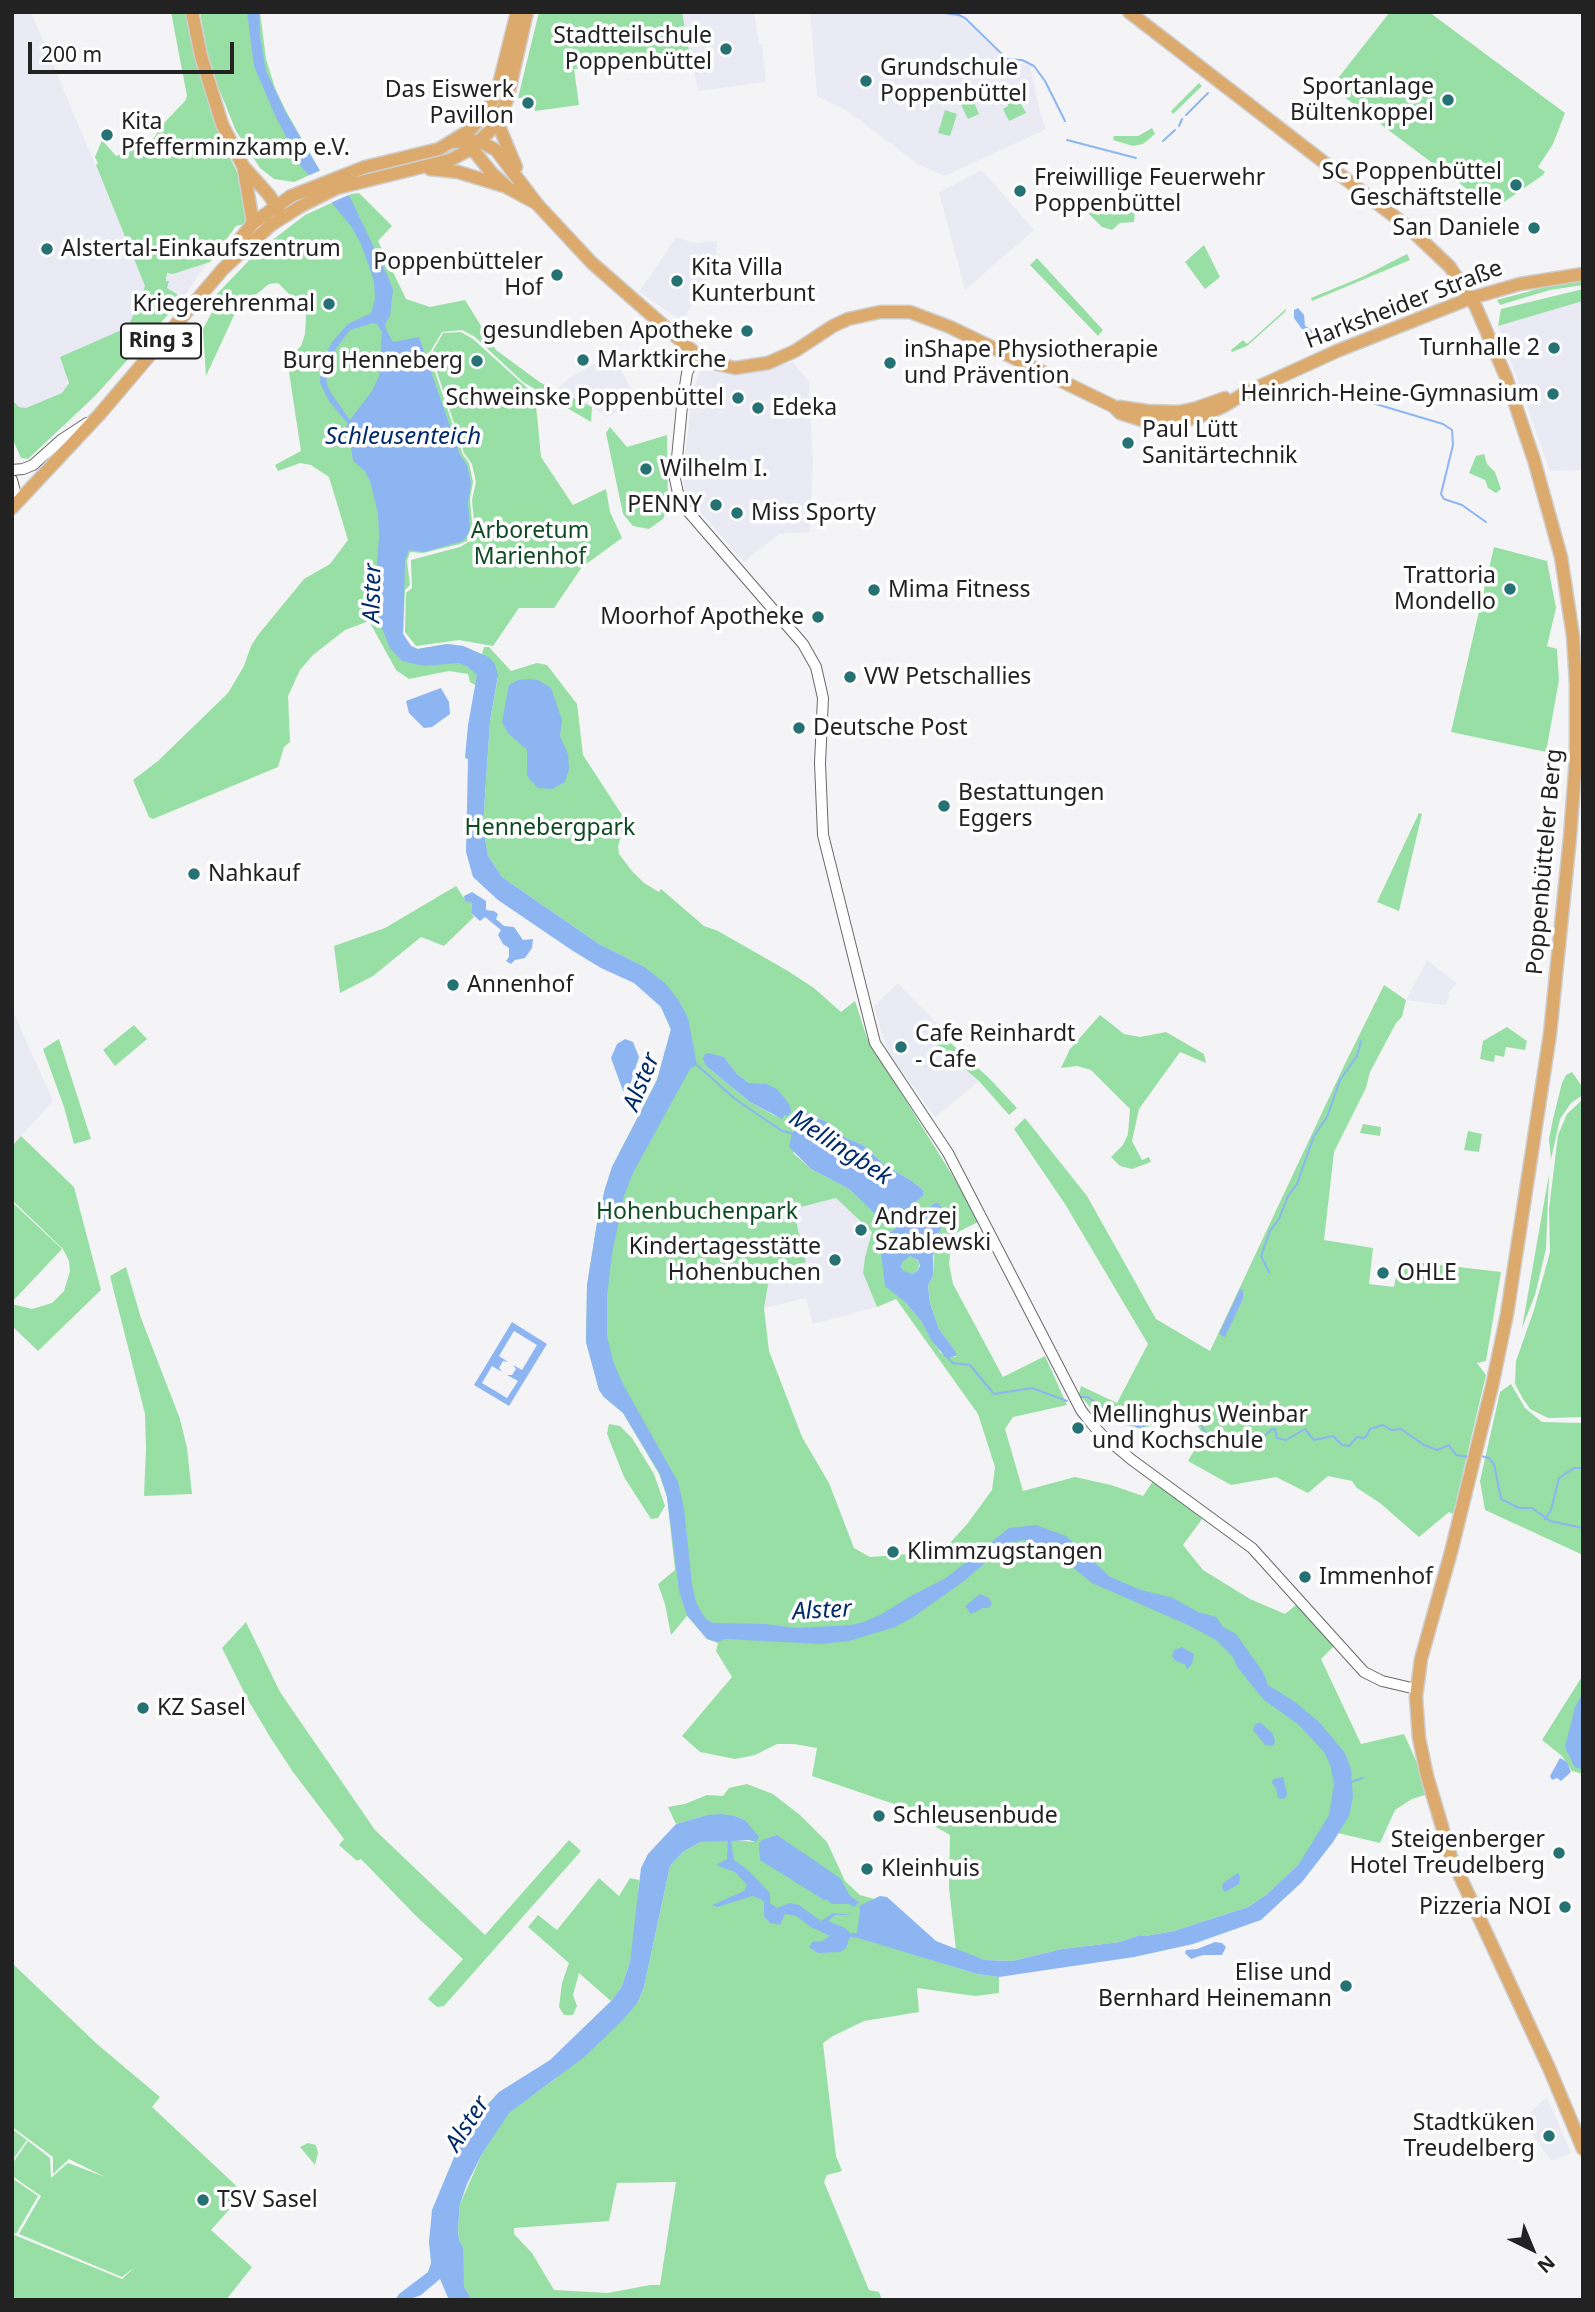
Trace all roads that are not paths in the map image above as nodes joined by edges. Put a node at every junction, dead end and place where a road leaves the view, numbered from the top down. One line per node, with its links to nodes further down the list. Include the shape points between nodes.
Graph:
1 (192, 12): 9 (main road, via 216,109)
2 (517, 12): 6 (main road, Ring 3, via 497,92)
3 (527, 12): 5 (main road, Ring 3, via 510,90)
4 (1129, 12): 21 (main road, Poppenbütteler Berg, via 1408,227 1450,267)
5 (498, 120): 8 (main road, Ring 3); 12 (main road)
6 (477, 124): 7 (main road, Ring 3); 8 (main road)
7 (453, 142): 8 (main road); 11 (main road, Ring 3, via 365,167)
8 (475, 143): 10 (main road, Ring 3, via 459,156); 12 (main road, via 496,150); 13 (main road, via 478,158)
9 (243, 166): 16 (main road, via 258,194); 18 (main road)
10 (423, 168): 11 (main road, Ring 3); 13 (main road, via 458,172)
11 (339, 182): 14 (main road, Ring 3)
12 (523, 183): 15 (main road)
13 (508, 188): 15 (main road)
14 (306, 196): 16 (main road, Ring 3); 17 (main road, Ring 3)
15 (537, 204): 22 (main road, Harksheider Straße, via 592,263)
16 (272, 207): 17 (main road); 18 (main road, Ring 3)
17 (280, 218): 19 (main road, Ring 3)
18 (253, 223): 19 (main road, Ring 3)
19 (225, 268): 23 (main road, Ring 3)
20 (1583, 274): 21 (main road, Harksheider Straße)
21 (1471, 298): 22 (main road, Harksheider Straße, via 1361,340 1208,414 1175,423 1151,423 1120,413 950,327 910,312 848,319 784,357 754,366 723,366); 27 (main road, Poppenbütteler Berg, via 1506,377 1555,533 1571,615 1576,717 1570,837 1550,1034 1507,1314)
22 (696, 354): 27 (street, via 687,373 680,419 678,493 686,509 803,644 816,667 823,698 823,835 875,1043 948,1153 1081,1410 1132,1460 1243,1540 1364,1672)
23 (99, 415): 24 (street, via 33,465); 26 (main road, Ring 3)
24 (12, 470)
25 (12, 480): 26 (street)
26 (12, 506)
27 (1416, 1689): 28 (main road, Poppenbütteler Berg, via 1419,1738 1451,1857)
28 (1583, 2150)

